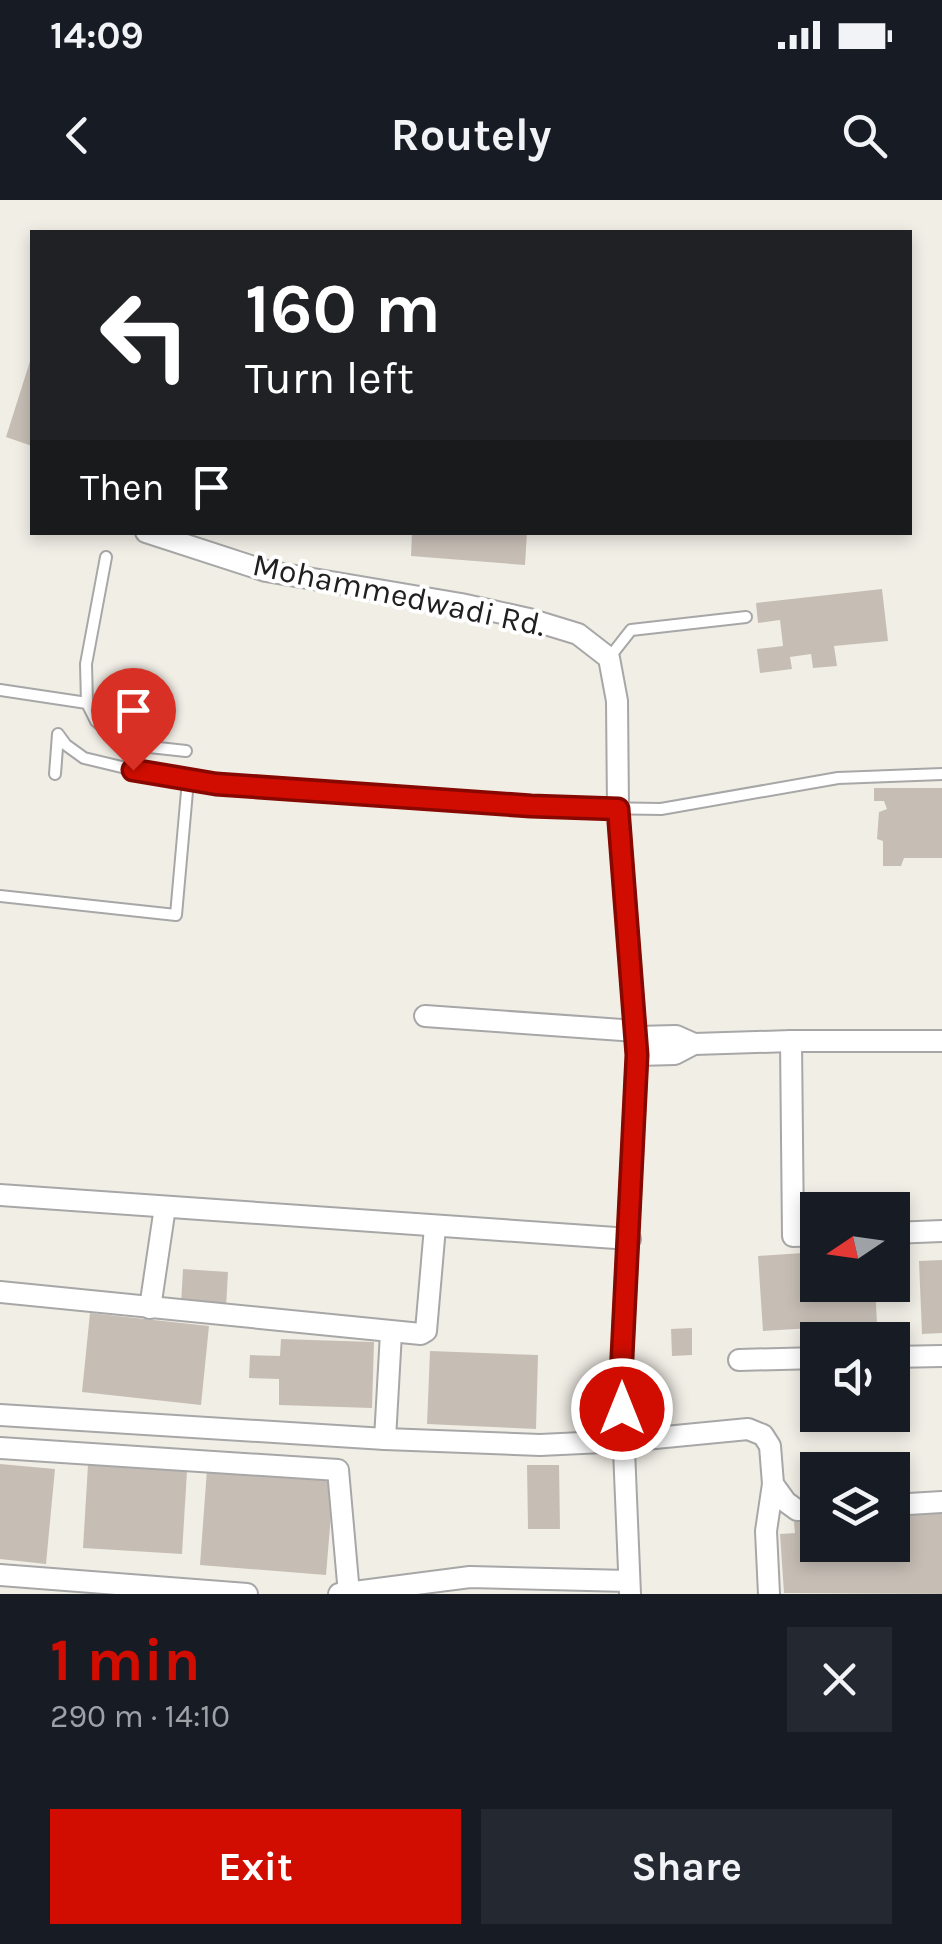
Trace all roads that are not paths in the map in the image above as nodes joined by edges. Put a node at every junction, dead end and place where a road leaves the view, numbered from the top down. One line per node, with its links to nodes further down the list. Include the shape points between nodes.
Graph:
1 (155, 535): 4 (street, Mohammedwadi Rd., via 266,571 529,619 578,634)
2 (106, 557): 6 (lane, via 86,664)
3 (746, 617): 4 (lane, via 631,630)
4 (609, 658): 11 (street, via 617,702)
5 (0, 690): 6 (lane)
6 (87, 703): 7 (lane, via 96,722 122,744)
7 (186, 750)
8 (55, 774): 10 (lane, via 58,734 84,758)
9 (942, 774): 11 (lane, via 838,778 661,809)
10 (188, 780): 11 (lane); 12 (lane, via 176,915)
11 (618, 809): 15 (street)
12 (0, 896)
13 (425, 1016): 15 (street)
14 (792, 1040): 15 (street, via 694,1044 674,1054); 16 (street); 22 (street, via 794,1236)
15 (636, 1041): 23 (street)
16 (942, 1041)
17 (0, 1195): 18 (street)
18 (165, 1207): 19 (street); 25 (street)
19 (435, 1227): 23 (street); 26 (street, via 426,1331)
20 (942, 1231): 21 (street)
21 (910, 1232)
22 (800, 1236)
23 (630, 1240): 33 (street)
24 (0, 1292): 25 (street)
25 (150, 1308): 26 (street)
26 (390, 1332): 32 (street)
27 (942, 1356): 28 (street)
28 (910, 1357)
29 (800, 1358): 30 (street)
30 (739, 1360)
31 (0, 1416): 32 (street)
32 (386, 1439): 33 (street)
33 (624, 1442): 35 (street, via 748,1429 770,1446); 40 (street)
34 (0, 1448): 43 (street, via 338,1470)
35 (773, 1484): 38 (street); 44 (street)
36 (942, 1502): 37 (street)
37 (910, 1505)
38 (800, 1510)
39 (0, 1575): 41 (street)
40 (629, 1588): 43 (street, via 470,1577)
41 (247, 1594)
42 (339, 1594): 43 (street)
43 (348, 1594)
44 (768, 1594)

